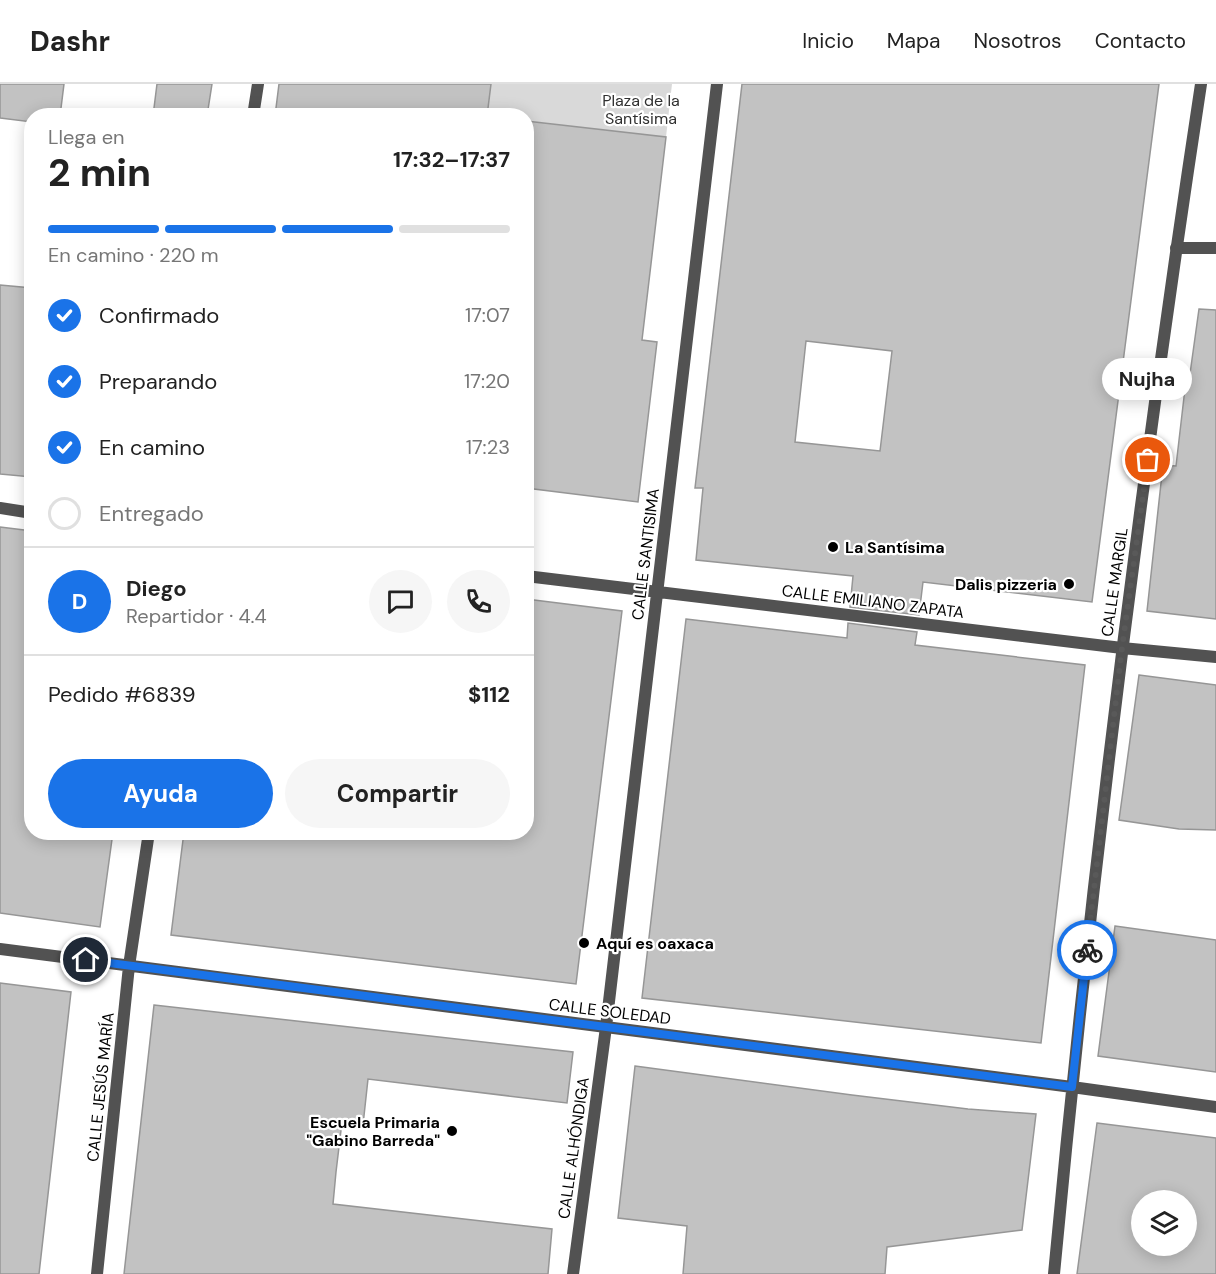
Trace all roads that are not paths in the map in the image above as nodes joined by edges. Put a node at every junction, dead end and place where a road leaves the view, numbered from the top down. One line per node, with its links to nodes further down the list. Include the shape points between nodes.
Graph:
1 (258, 84): 4 (street)
2 (717, 84): 10 (street, CALLE SANTISIMA)
3 (1201, 84): 5 (street, CALLE MARGIL)
4 (254, 108)
5 (1176, 248): 6 (street); 11 (street, CALLE MARGIL)
6 (1216, 248)
7 (0, 508): 8 (street)
8 (24, 512)
9 (534, 577): 10 (street, CALLE EMILIANO ZAPATA)
10 (658, 592): 11 (street, CALLE EMILIANO ZAPATA); 16 (street, CALLE SANTISIMA)
11 (1122, 648): 12 (street, CALLE EMILIANO ZAPATA); 17 (street, CALLE MARGIL)
12 (1216, 657)
13 (148, 840): 15 (street, CALLE JESÚS MARÍA)
14 (0, 949): 15 (street, CALLE SOLEDAD)
15 (129, 966): 16 (street, CALLE SOLEDAD); 19 (street, CALLE JESÚS MARÍA)
16 (606, 1027): 17 (street, CALLE SOLEDAD); 20 (street, CALLE ALHÓNDIGA)
17 (1072, 1087): 18 (street, CALLE SOLEDAD); 21 (street, CALLE MARGIL)
18 (1216, 1107)
19 (97, 1274)
20 (573, 1274)
21 (1054, 1274)

